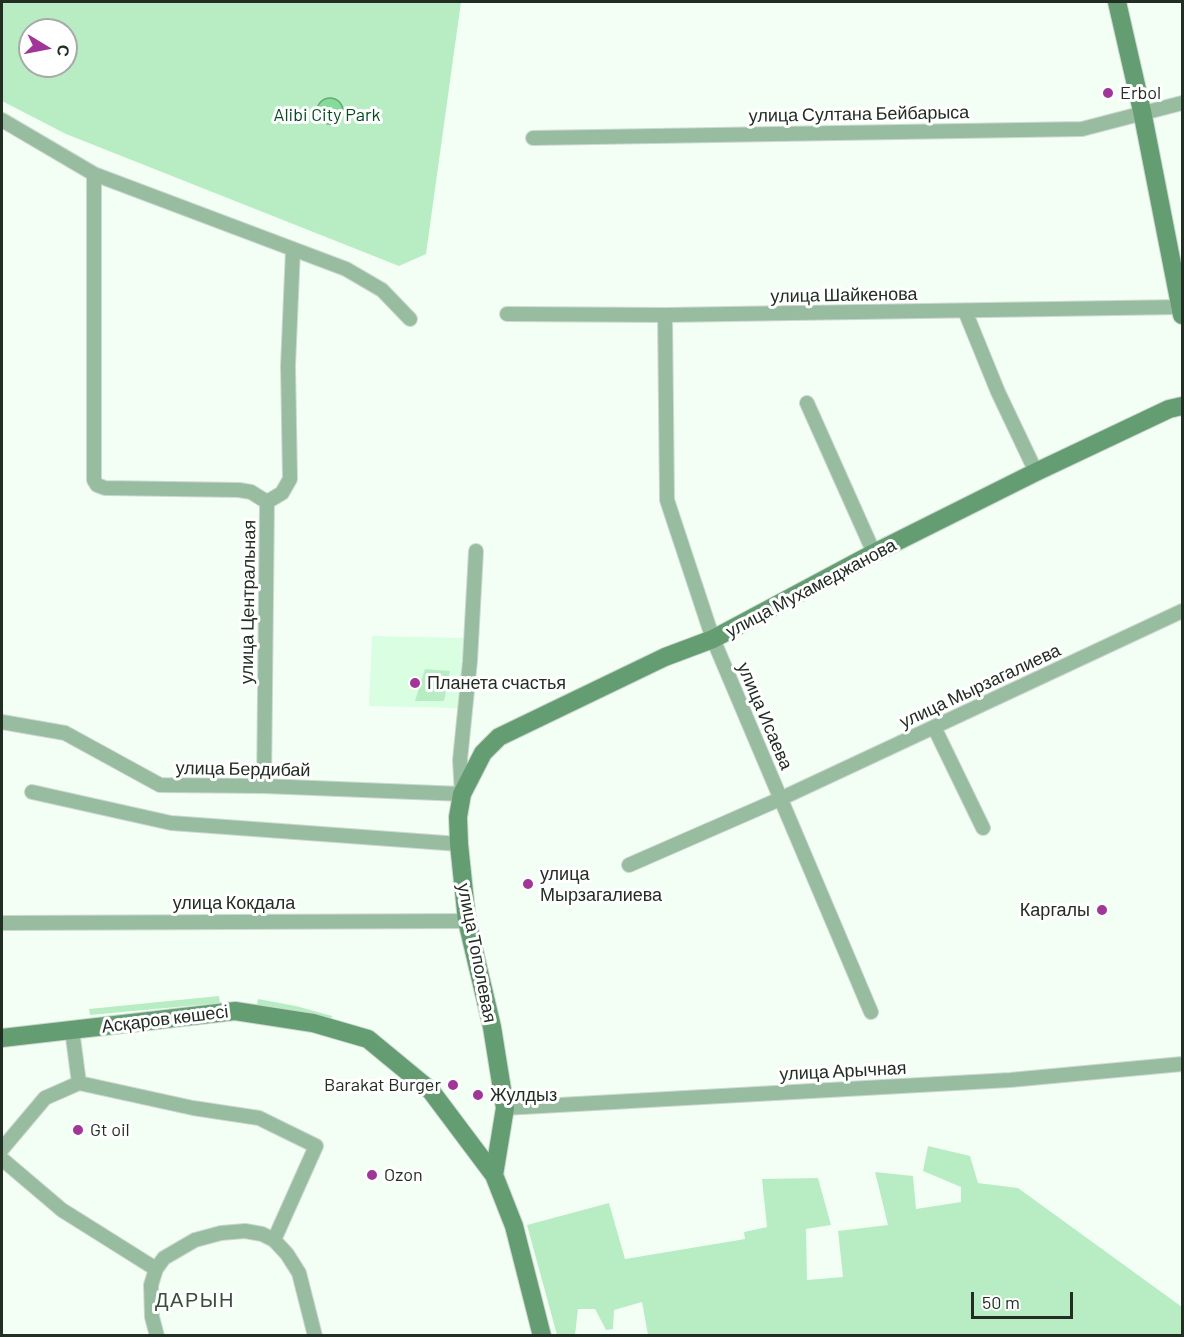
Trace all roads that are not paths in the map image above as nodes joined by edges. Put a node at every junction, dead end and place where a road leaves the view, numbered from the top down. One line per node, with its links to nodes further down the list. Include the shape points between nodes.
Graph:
1 (1117, 2): 3 (street)
2 (1182, 103): 3 (street, улица Султана Бейбарыса)
3 (1142, 111): 5 (street, улица Султана Бейбарыса, via 1082,129); 8 (street)
4 (2, 120): 6 (street)
5 (532, 138)
6 (94, 174): 7 (street); 17 (street, via 94,480 105,488 239,490)
7 (293, 249): 13 (street, via 346,269 382,290); 17 (street, улица Центральная, via 288,366 290,479 282,493)
8 (1179, 278): 10 (street)
9 (965, 310): 10 (street, улица Шайкенова); 12 (street, улица Шайкенова); 16 (street)
10 (1182, 311)
11 (507, 314): 12 (street, улица Шайкенова)
12 (665, 315): 21 (street, улица Исаева, via 667,501)
13 (410, 319)
14 (807, 403): 19 (street)
15 (1182, 406): 16 (street, улица Мухамеджанова)
16 (1036, 472): 19 (street, улица Мухамеджанова)
17 (267, 502): 24 (street, улица Центральная)
18 (476, 551): 26 (street, улица Тополевая, via 460,760)
19 (874, 553): 21 (street, улица Мухамеджанова)
20 (1182, 611): 23 (street, улица Мырзагалиева)
21 (713, 639): 26 (street, улица Мухамеджанова, via 665,657 499,737 483,753); 27 (street, улица Исаева)
22 (2, 722): 24 (street, улица Бердибай, via 65,733 160,785)
23 (934, 727): 27 (street, улица Мырзагалиева); 28 (street)
24 (264, 786): 26 (street, улица Бердибай)
25 (32, 792): 29 (street, via 171,823)
26 (462, 794): 29 (street, улица Тополевая)
27 (780, 799): 30 (street, улица Мырзагалиева); 33 (street, улица Исаева)
28 (983, 828)
29 (459, 844): 31 (street, улица Тополевая)
30 (629, 865)
31 (467, 921): 32 (street, улица Кокдала); 38 (street, улица Тополевая)
32 (2, 923)
33 (871, 1012)
34 (72, 1030): 35 (street, Асқаров көшесі); 37 (street); 41 (street, Асқаров көшесі, via 235,1011 314,1023 368,1039 431,1091)
35 (2, 1038)
36 (1182, 1064): 38 (street, улица Арычная, via 1010,1080)
37 (79, 1083): 39 (street, via 45,1098); 42 (street, via 259,1118 316,1146)
38 (506, 1108): 41 (street, улица Тополевая)
39 (2, 1149)
40 (2, 1159): 43 (street, via 62,1210)
41 (494, 1175): 46 (street, Асқаров көшесі, via 514,1226)
42 (274, 1240): 43 (street, via 245,1231 221,1233 178,1249); 45 (street, via 299,1274)
43 (156, 1269): 44 (street, via 151,1304)
44 (157, 1335)
45 (315, 1335)
46 (542, 1335)

